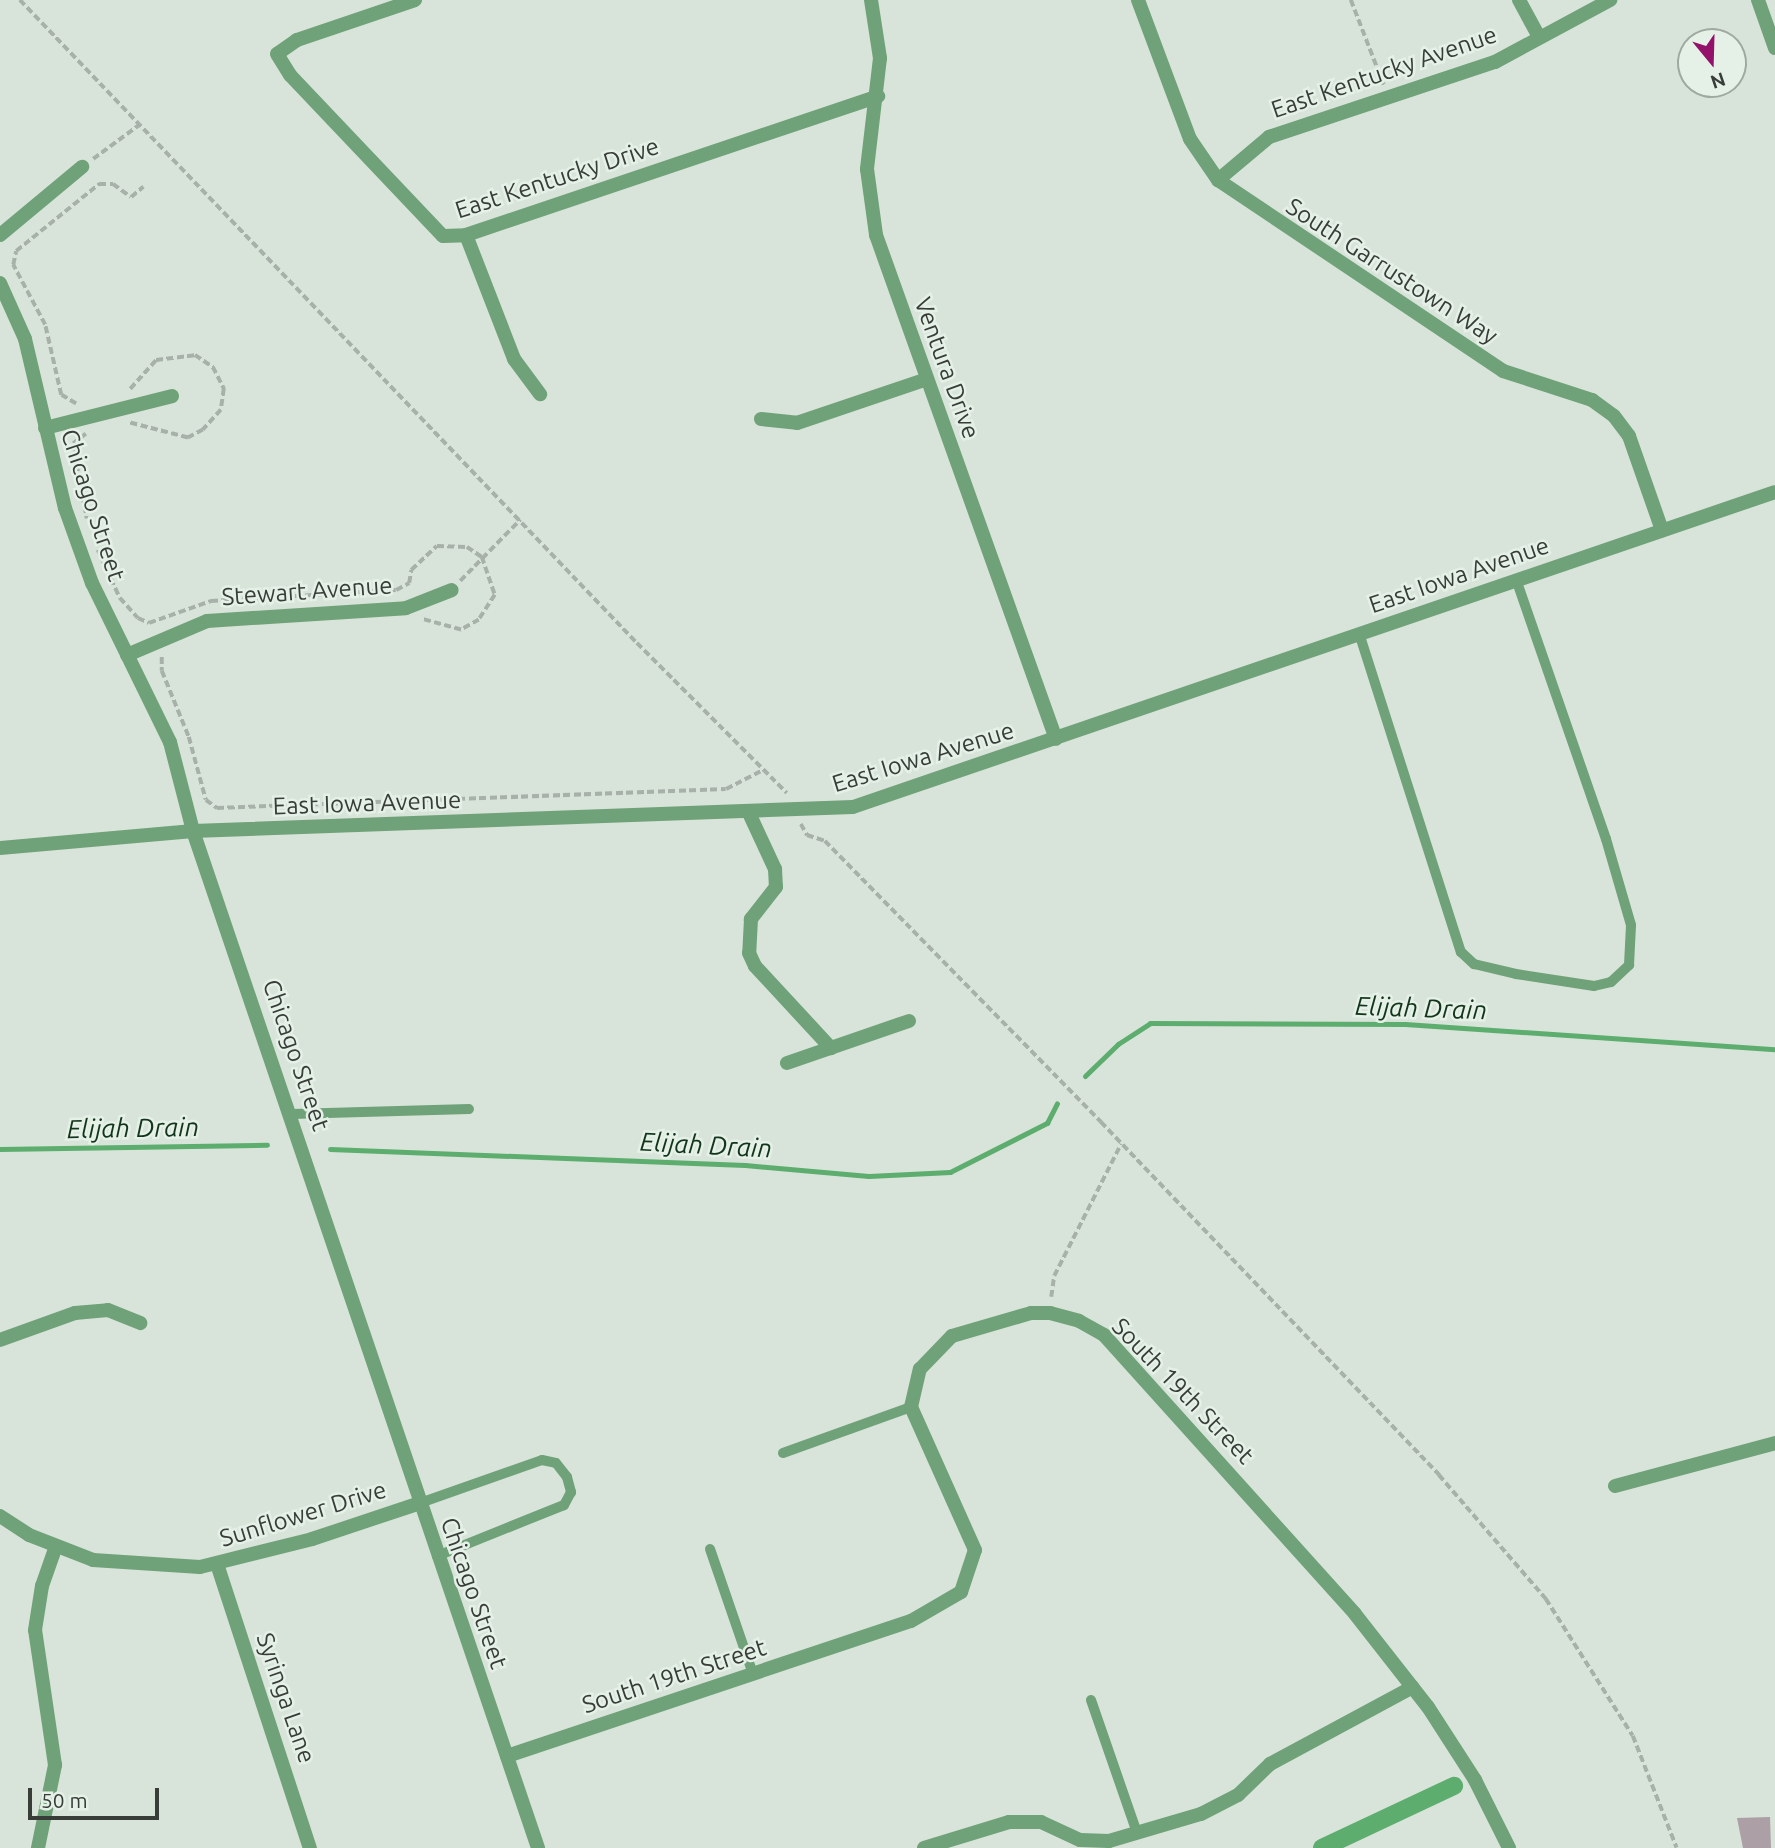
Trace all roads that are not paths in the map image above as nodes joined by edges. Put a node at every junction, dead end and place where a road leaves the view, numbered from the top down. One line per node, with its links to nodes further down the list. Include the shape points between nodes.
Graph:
1 (415, 0): 13 (street, East Kentucky Drive, via 297,40 277,54 289,75 443,236)
2 (871, 0): 9 (street, Ventura Drive, via 880,58)
3 (1138, 0): 11 (street, South Garrustown Way, via 1190,139)
4 (1519, 0): 7 (street)
5 (1610, 0): 7 (street, East Kentucky Avenue)
6 (1758, 0): 8 (street)
7 (1539, 37): 11 (street, East Kentucky Avenue, via 1495,62 1269,137)
8 (1775, 48)
9 (878, 96): 13 (street, East Kentucky Drive); 15 (street, Ventura Drive, via 867,169 869,205)
10 (82, 167): 12 (street)
11 (1218, 180): 21 (street, South Garrustown Way, via 1503,371 1592,400 1614,415 1629,436)
12 (0, 235)
13 (466, 235): 16 (street, via 514,359)
14 (0, 283): 19 (street, Chicago Street, via 24,339)
15 (927, 379): 18 (street, via 797,423); 26 (street, Ventura Drive)
16 (540, 394)
17 (172, 396): 19 (street)
18 (761, 419)
19 (45, 428): 25 (street, Chicago Street, via 65,508 92,583)
20 (1775, 492): 21 (street, East Iowa Avenue)
21 (1662, 530): 22 (street, East Iowa Avenue)
22 (1516, 579): 24 (street, East Iowa Avenue); 24 (lane, via 1631,925 1629,965 1611,982 1594,986 1516,974 1474,964 1461,952)
23 (452, 590): 25 (street, Stewart Avenue, via 406,608 207,621)
24 (1359, 634): 26 (street, East Iowa Avenue)
25 (127, 655): 28 (street, Chicago Street, via 170,742)
26 (1056, 739): 27 (street, East Iowa Avenue, via 853,807)
27 (749, 813): 28 (street, East Iowa Avenue); 31 (street, via 775,869 776,887 751,919 749,953 755,966)
28 (193, 831): 29 (street, East Iowa Avenue); 34 (street, Chicago Street)
29 (0, 848)
30 (909, 1021): 31 (street)
31 (831, 1048): 32 (street)
32 (787, 1063)
33 (469, 1109): 34 (lane)
34 (292, 1114): 41 (street, Chicago Street)
35 (141, 1323): 36 (street, via 108,1310 75,1313)
36 (0, 1340)
37 (911, 1407): 39 (lane); 47 (street, South 19th Street, via 975,1550 961,1592 911,1621); 48 (street, South 19th Street, via 920,1369 952,1336 1031,1313 1079,1321 1104,1335 1355,1614)
38 (1775, 1443): 40 (street)
39 (783, 1453)
40 (1615, 1486)
41 (419, 1503): 45 (street, Chicago Street); 45 (lane, via 542,1460 556,1463 567,1477 571,1492 564,1505); 46 (street, Sunflower Drive, via 312,1539)
42 (0, 1516): 43 (street, Sunflower Drive)
43 (57, 1546): 46 (street, Sunflower Drive, via 93,1560 148,1567); 53 (street, via 42,1586 35,1630 55,1765)
44 (709, 1549): 47 (lane)
45 (438, 1556): 50 (street, Chicago Street)
46 (217, 1564): 54 (street, Syringa Lane)
47 (753, 1674): 50 (street, South 19th Street)
48 (1413, 1687): 51 (street, via 1270,1764 1238,1795 1201,1814); 57 (street, South 19th Street, via 1475,1780)
49 (1091, 1700): 51 (lane)
50 (507, 1756): 55 (street, Chicago Street)
51 (1137, 1833): 52 (street, via 1109,1841)
52 (1074, 1843): 56 (street, via 1041,1822 1009,1822)
53 (38, 1848)
54 (310, 1848)
55 (538, 1848)
56 (925, 1848)
57 (1509, 1848)

